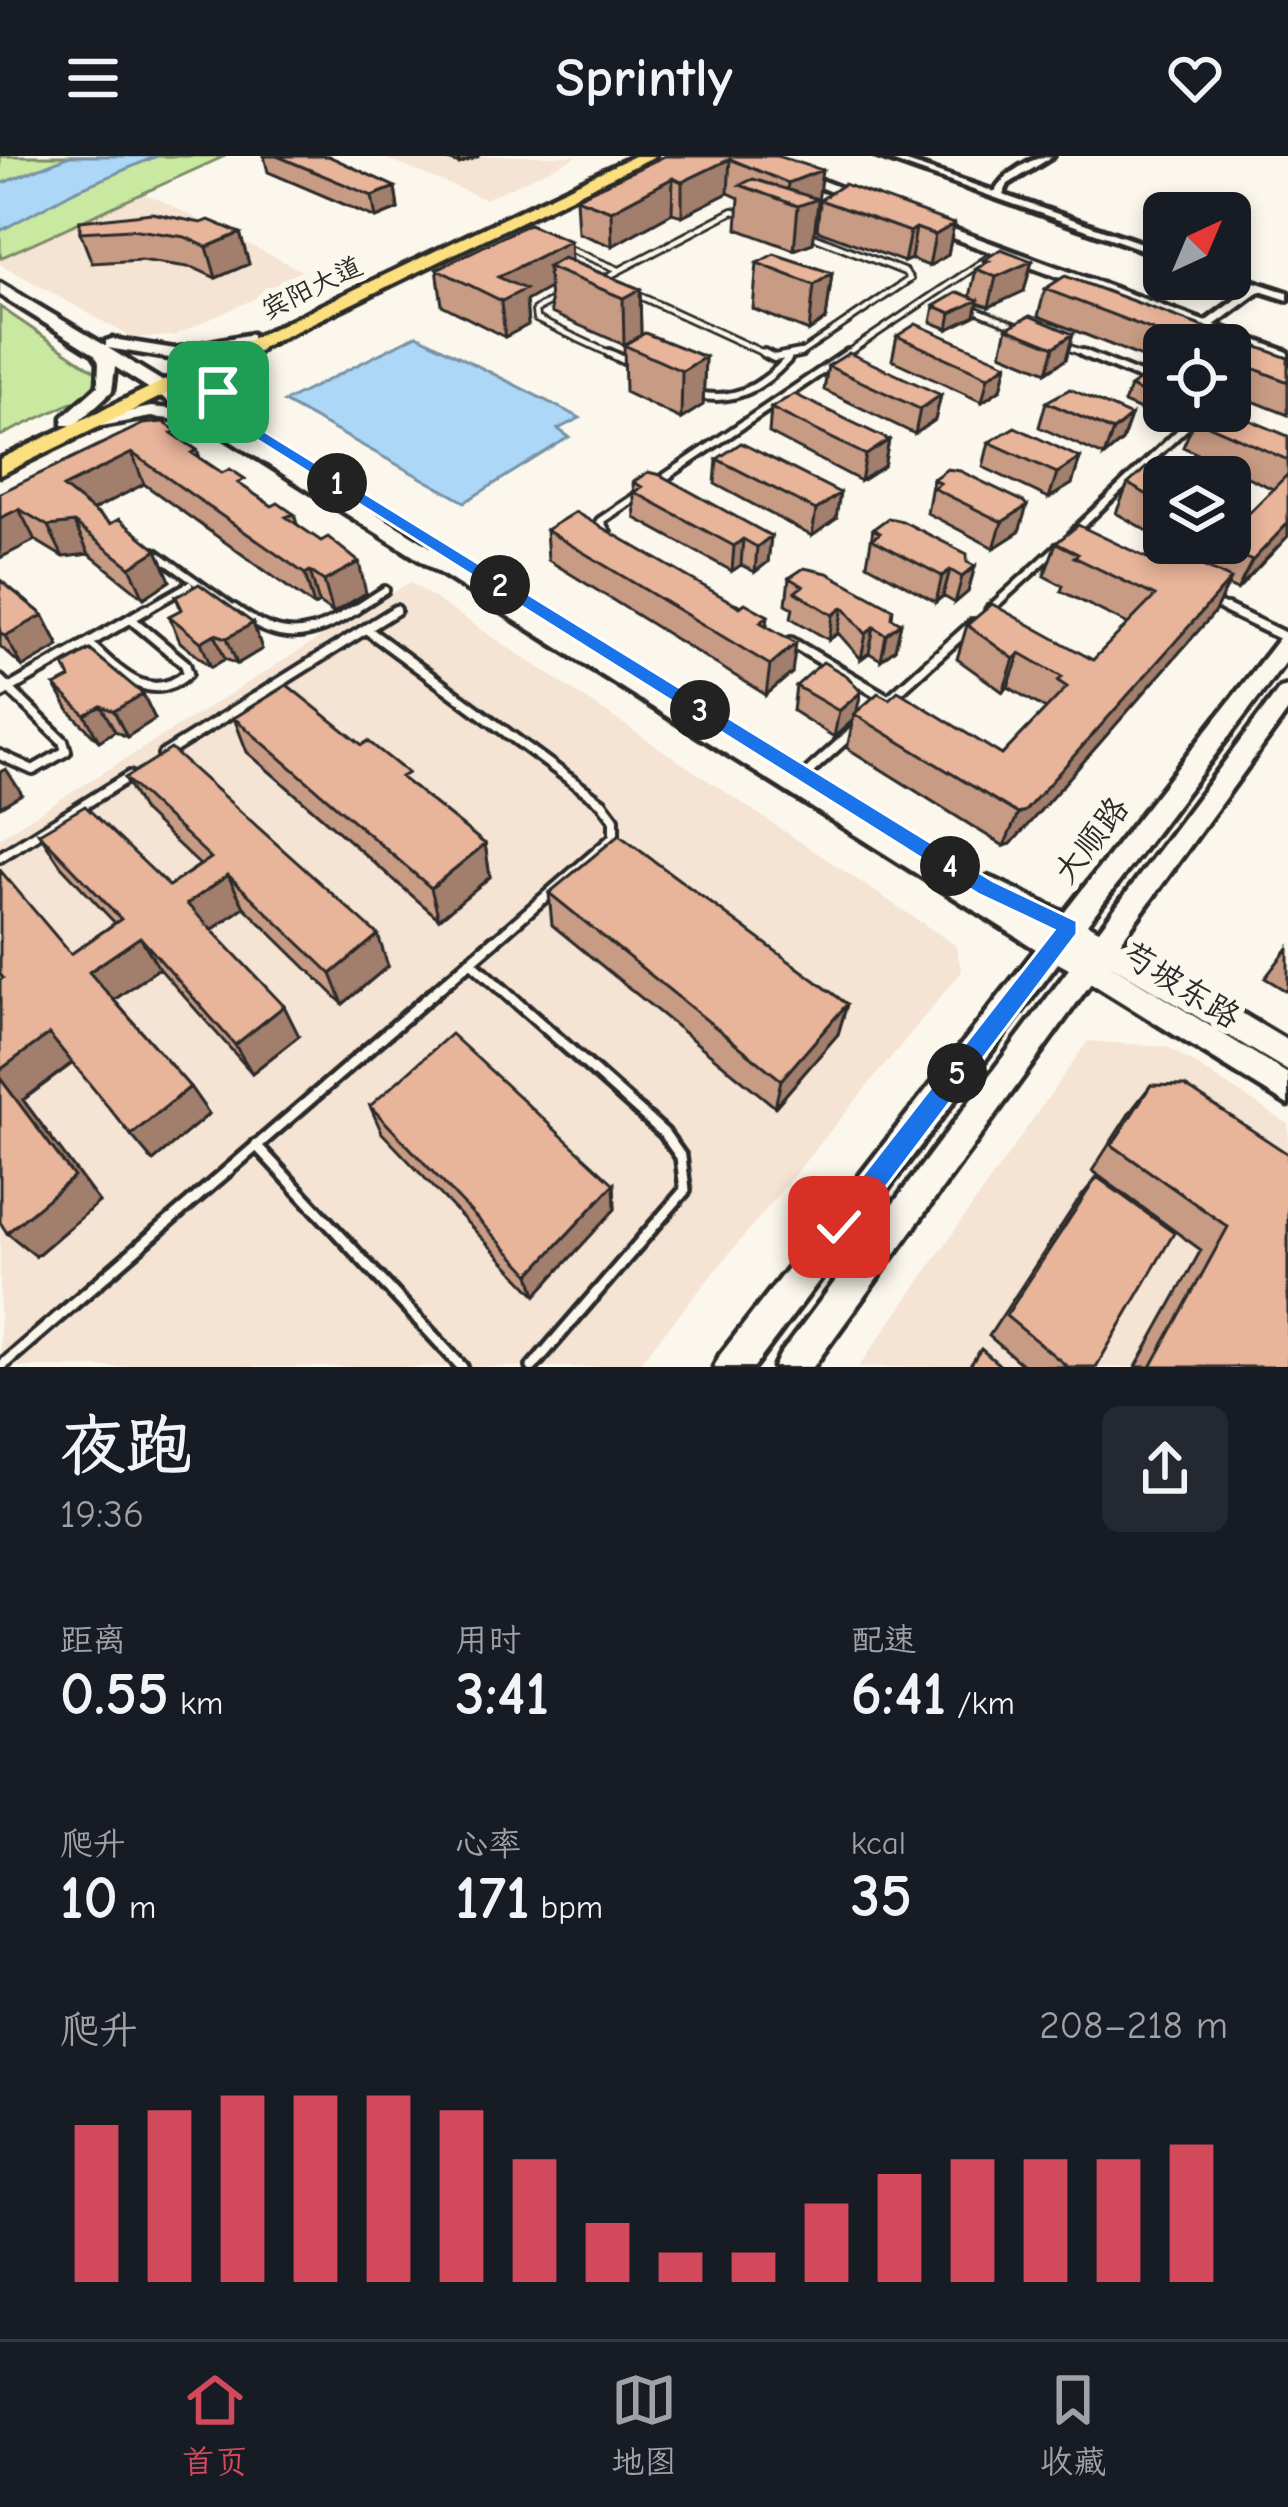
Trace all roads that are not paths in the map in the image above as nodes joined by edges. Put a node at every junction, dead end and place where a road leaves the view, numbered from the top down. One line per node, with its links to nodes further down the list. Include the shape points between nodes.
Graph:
1 (624, 156): 32 (highway, 宾阳大道)
2 (647, 156): 32 (highway, 宾阳大道)
3 (746, 156): 4 (street, via 876,201)
4 (762, 156)
5 (881, 156): 7 (street)
6 (1049, 156): 7 (street, via 1004,182)
7 (998, 196): 15 (street)
8 (899, 213): 27 (street)
9 (919, 214): 28 (street)
10 (798, 218): 11 (lane)
11 (784, 225): 13 (lane); 17 (lane, via 727,212)
12 (815, 225): 13 (lane)
13 (803, 232): 36 (lane, via 910,279)
14 (557, 244): 17 (lane)
15 (1143, 247)
16 (989, 257): 24 (lane)
17 (618, 269): 19 (lane)
18 (0, 277): 34 (street, 芍坡东路)
19 (603, 279): 20 (lane); 36 (lane)
20 (587, 283)
21 (1251, 284): 22 (street)
22 (1258, 287): 26 (street); 29 (street)
23 (0, 288): 34 (street, 芍坡东路)
24 (935, 293): 30 (lane); 47 (lane, via 601,520)
25 (565, 294): 37 (lane, via 535,310 536,319)
26 (1288, 297)
27 (1205, 324)
28 (1205, 324)
29 (1209, 324)
30 (1018, 327)
31 (1039, 336): 38 (lane)
32 (251, 341): 34 (street, via 175,354); 39 (highway, 宾阳大道); 41 (street, via 218,381)
33 (1251, 341): 35 (street)
34 (106, 347): 39 (street, 芍坡东路); 42 (street, via 106,387)
35 (1288, 355)
36 (789, 358): 40 (lane, via 724,400)
37 (640, 368)
38 (1143, 378)
39 (164, 382): 41 (street, 芍坡东路); 42 (highway, 宾阳大道)
40 (682, 387)
41 (226, 421): 42 (street, via 151,412); 64 (street, 芍坡东路); 66 (street, 芍坡东路)
42 (76, 424): 44 (highway, 宾阳大道); 45 (highway, 宾阳大道)
43 (1180, 432): 46 (lane)
44 (0, 454)
45 (0, 468)
46 (1071, 535): 49 (lane); 62 (lane)
47 (614, 538)
48 (140, 542): 51 (lane, via 266,632 287,638 338,620)
49 (1093, 545)
50 (189, 586): 54 (lane)
51 (386, 590)
52 (1199, 596): 57 (lane)
53 (396, 610): 55 (lane)
54 (131, 619): 58 (lane); 58 (lane, via 185,664 182,681 156,692 140,688)
55 (366, 629): 65 (lane); 68 (lane, via 614,819 614,837)
56 (771, 630): 62 (lane)
57 (1286, 640): 66 (street, 大顺路)
58 (88, 643): 60 (lane)
59 (0, 680): 63 (lane, via 66,751 29,772)
60 (0, 694)
61 (1288, 694): 67 (street)
62 (889, 699): 64 (lane)
63 (0, 755)
64 (805, 775): 66 (street, 芍坡东路)
65 (0, 857)
66 (1062, 937): 67 (street, 芍坡东路); 75 (street, 大顺路)
67 (1098, 957): 69 (street, 芍坡东路); 70 (street, 芍坡东路); 76 (street)
68 (470, 961): 71 (lane); 74 (lane, via 681,1156 685,1190)
69 (1288, 1057)
70 (1288, 1091)
71 (256, 1145): 72 (lane); 73 (lane)
72 (0, 1366)
73 (462, 1367)
74 (532, 1367)
75 (732, 1367)
76 (792, 1367)

